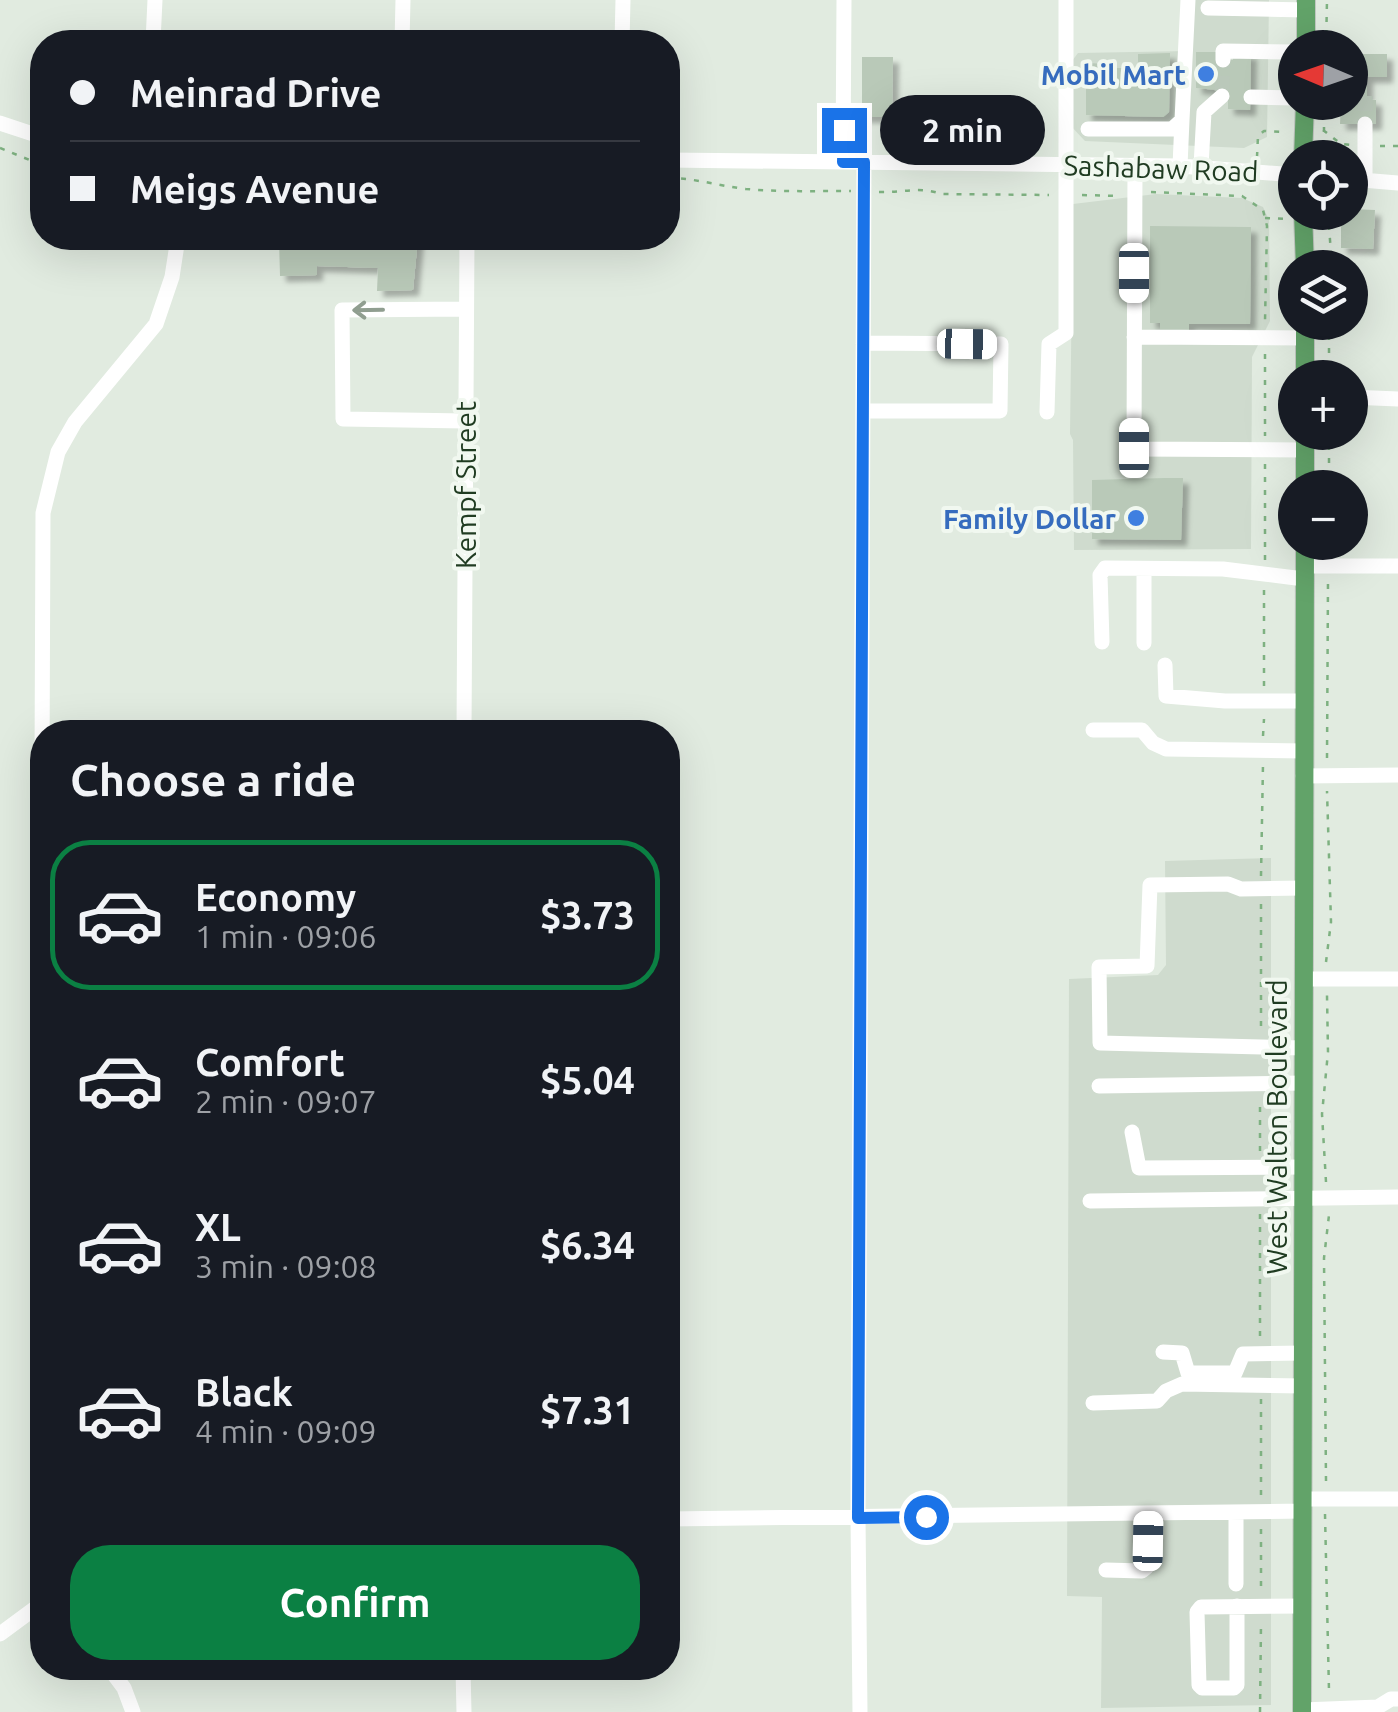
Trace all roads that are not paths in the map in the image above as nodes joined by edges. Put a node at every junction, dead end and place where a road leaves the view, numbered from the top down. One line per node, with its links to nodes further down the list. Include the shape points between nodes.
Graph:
1 (155, 0): 9 (street)
2 (403, 0): 10 (street)
3 (623, 0): 11 (street)
4 (844, 0): 24 (street)
5 (1066, 0): 26 (street)
6 (1188, 0): 17 (street)
7 (1306, 5): 8 (street)
8 (1208, 8)
9 (154, 30)
10 (402, 30)
11 (622, 30)
12 (1278, 52): 13 (street, via 1224,50)
13 (1223, 60)
14 (1224, 94): 29 (street, via 1204,112)
15 (1251, 96): 16 (street)
16 (1278, 97)
17 (1182, 120): 20 (street, via 1172,130); 28 (street)
18 (0, 123): 21 (street)
19 (1365, 124): 22 (street)
20 (1088, 129)
21 (30, 132)
22 (1363, 140)
23 (680, 160): 24 (street, Sashabaw Road)
24 (843, 162): 25 (street, Sashabaw Road)
25 (864, 162): 26 (street, Sashabaw Road); 38 (street)
26 (1065, 164): 27 (street, Sashabaw Road); 42 (street, via 1066,333 1049,344)
27 (1135, 165): 28 (street, Sashabaw Road); 37 (street)
28 (1180, 166): 29 (street, Sashabaw Road)
29 (1201, 166): 30 (street, Sashabaw Road)
30 (1278, 173)
31 (1368, 181): 32 (street)
32 (1398, 183)
33 (176, 250): 53 (street, via 156,324 74,422 58,452 43,513)
34 (467, 250): 35 (street, Kempf Street)
35 (466, 308): 43 (street, Kempf Street); 43 (street, one-way to 43, via 342,310 343,419)
36 (1278, 330): 37 (street)
37 (1134, 338): 44 (street, via 1134,448)
38 (864, 342): 41 (street); 41 (street, via 1001,344 1000,412)
39 (1368, 398): 40 (street)
40 (1398, 399)
41 (863, 410): 78 (street)
42 (1047, 412)
43 (466, 421): 54 (street, Kempf Street)
44 (1278, 447)
45 (1305, 560): 48 (main road, West Walton Boulevard)
46 (1398, 566): 48 (street, via 1328,566)
47 (1144, 569): 48 (street); 49 (street, via 1105,568 1100,575); 50 (street)
48 (1305, 573): 52 (main road, West Walton Boulevard)
49 (1102, 642)
50 (1144, 643)
51 (1164, 665): 52 (street, via 1166,696)
52 (1304, 701): 56 (main road, West Walton Boulevard)
53 (42, 720)
54 (464, 720)
55 (1093, 730): 56 (street, via 1142,730 1166,748)
56 (1304, 750): 58 (main road, West Walton Boulevard)
57 (1398, 775): 58 (street)
58 (1304, 776): 59 (main road, West Walton Boulevard)
59 (1304, 888): 60 (main road, West Walton Boulevard); 62 (street, via 1150,885 1147,966 1099,967 1100,1043)
60 (1303, 979): 61 (street); 62 (main road, West Walton Boulevard)
61 (1398, 979)
62 (1304, 1048): 63 (main road, West Walton Boulevard)
63 (1304, 1083): 64 (street); 66 (main road, West Walton Boulevard)
64 (1099, 1086)
65 (1132, 1132): 66 (street, via 1139,1168)
66 (1304, 1167): 67 (main road, West Walton Boulevard)
67 (1304, 1198): 68 (street); 69 (street); 71 (main road, West Walton Boulevard)
68 (1398, 1198)
69 (1090, 1201)
70 (1164, 1352): 71 (street, via 1182,1353 1188,1374 1235,1373 1242,1354)
71 (1303, 1353): 72 (main road, West Walton Boulevard)
72 (1303, 1386): 73 (street, via 1182,1384 1157,1402); 75 (main road, West Walton Boulevard)
73 (1094, 1403)
74 (1398, 1499): 75 (street)
75 (1303, 1505): 76 (street); 83 (main road, West Walton Boulevard)
76 (1236, 1512): 77 (street); 81 (street)
77 (1148, 1514): 78 (street); 80 (street, via 1147,1568)
78 (858, 1518): 79 (street); 94 (street)
79 (680, 1520)
80 (1106, 1570)
81 (1236, 1584)
82 (1236, 1606): 82 (street, via 1198,1612 1202,1688 1237,1685); 83 (street)
83 (1302, 1606): 90 (main road, West Walton Boulevard)
84 (30, 1612): 85 (street)
85 (0, 1634)
86 (118, 1680): 92 (street)
87 (463, 1680): 93 (street)
88 (1398, 1699): 89 (street)
89 (1380, 1710): 91 (street)
90 (1302, 1711): 91 (street)
91 (1334, 1711)
92 (133, 1712)
93 (464, 1712)
94 (860, 1712)

